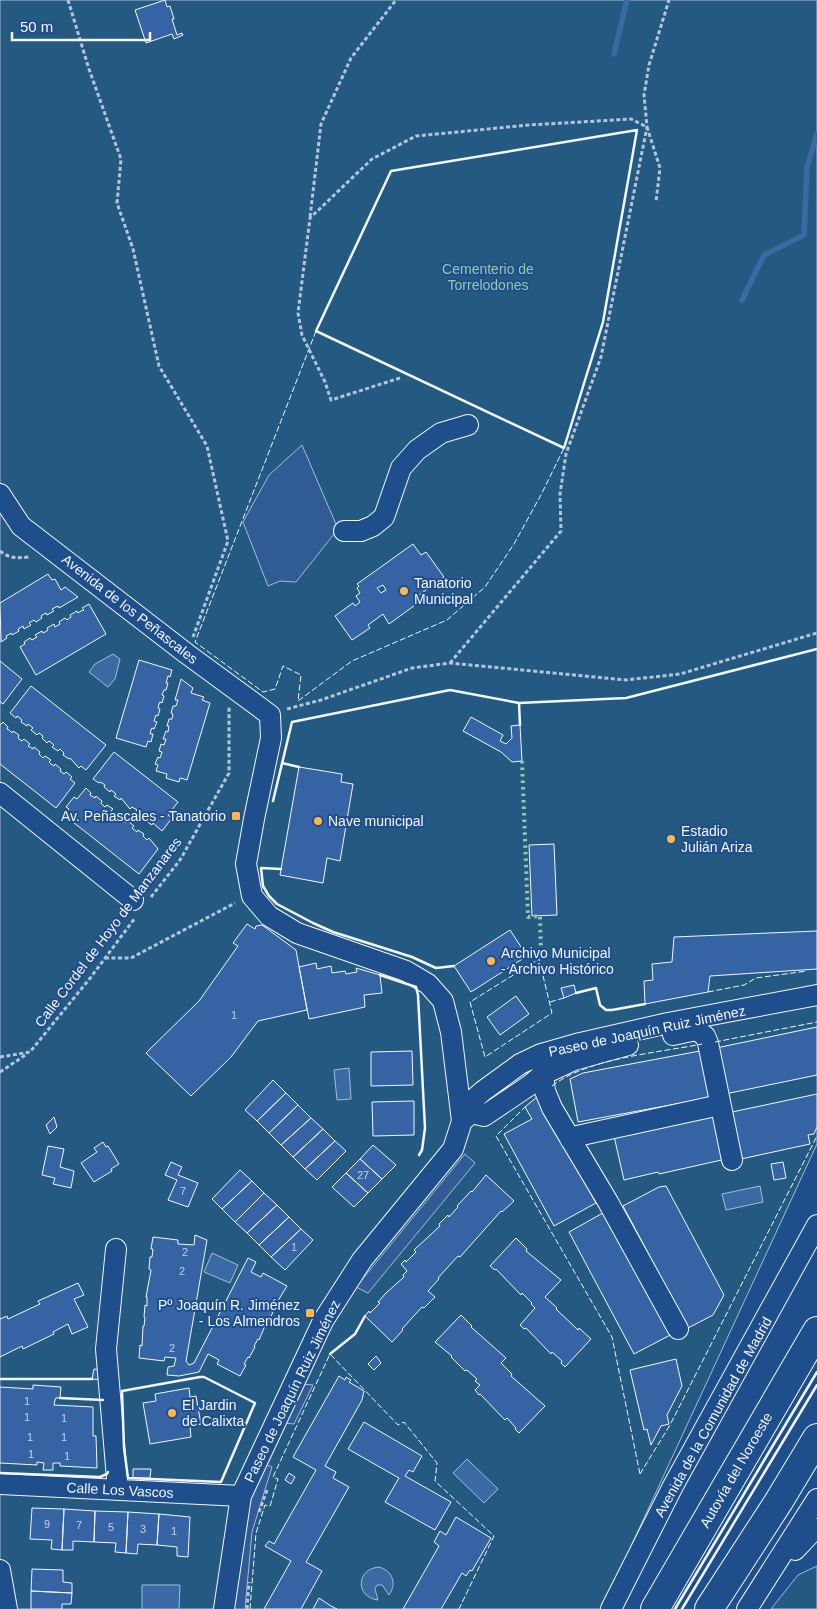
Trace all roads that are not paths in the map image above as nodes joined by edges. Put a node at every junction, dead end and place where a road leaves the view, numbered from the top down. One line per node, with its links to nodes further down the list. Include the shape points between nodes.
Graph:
1 (468, 425): 3 (street, via 441,433 417,450 401,468 384,516 374,526 361,531)
2 (0, 494): 4 (street, Avenida de los Peñascales, via 21,526 187,654)
3 (344, 531)
4 (275, 713): 11 (street, Paseo de Joaquín Ruiz Jiménez, via 246,864 252,896 269,916 297,933 406,971 428,984 443,1001)
5 (0, 792): 6 (street)
6 (139, 905)
7 (817, 995): 8 (street, Paseo de Joaquín Ruiz Jiménez, via 668,1024)
8 (541, 1054): 9 (street); 11 (street, Paseo de Joaquín Ruiz Jiménez, via 520,1064 483,1091 475,1098)
9 (542, 1075): 10 (street, Paseo de Joaquín Ruiz Jiménez, via 574,1060 696,1030 705,1036 708,1043); 11 (street, Paseo de Joaquín Ruiz Jiménez, via 484,1116); 12 (street, via 552,1108)
10 (720, 1105): 12 (street); 13 (street)
11 (467, 1117): 21 (street, Paseo de Joaquín Ruiz Jiménez, via 453,1149 362,1260 323,1321)
12 (570, 1139): 16 (street)
13 (732, 1160)
14 (817, 1225): 28 (street, Avenida de la Comunidad de Madrid, via 673,1486)
15 (116, 1249): 20 (street, via 106,1349)
16 (678, 1329)
17 (817, 1331): 29 (highway, Autovía del Noroeste)
18 (817, 1438): 30 (highway)
19 (0, 1484): 20 (street, Calle Los Vascos)
20 (118, 1490): 21 (street, Calle Los Vascos)
21 (241, 1496): 27 (street, Paseo de Joaquín Ruiz Jiménez)
22 (817, 1499): 25 (street)
23 (817, 1529): 25 (street)
24 (0, 1570): 26 (street)
25 (767, 1579): 31 (street)
26 (6, 1609)
27 (224, 1609)
28 (611, 1609)
29 (655, 1609)
30 (709, 1609)
31 (747, 1609)

